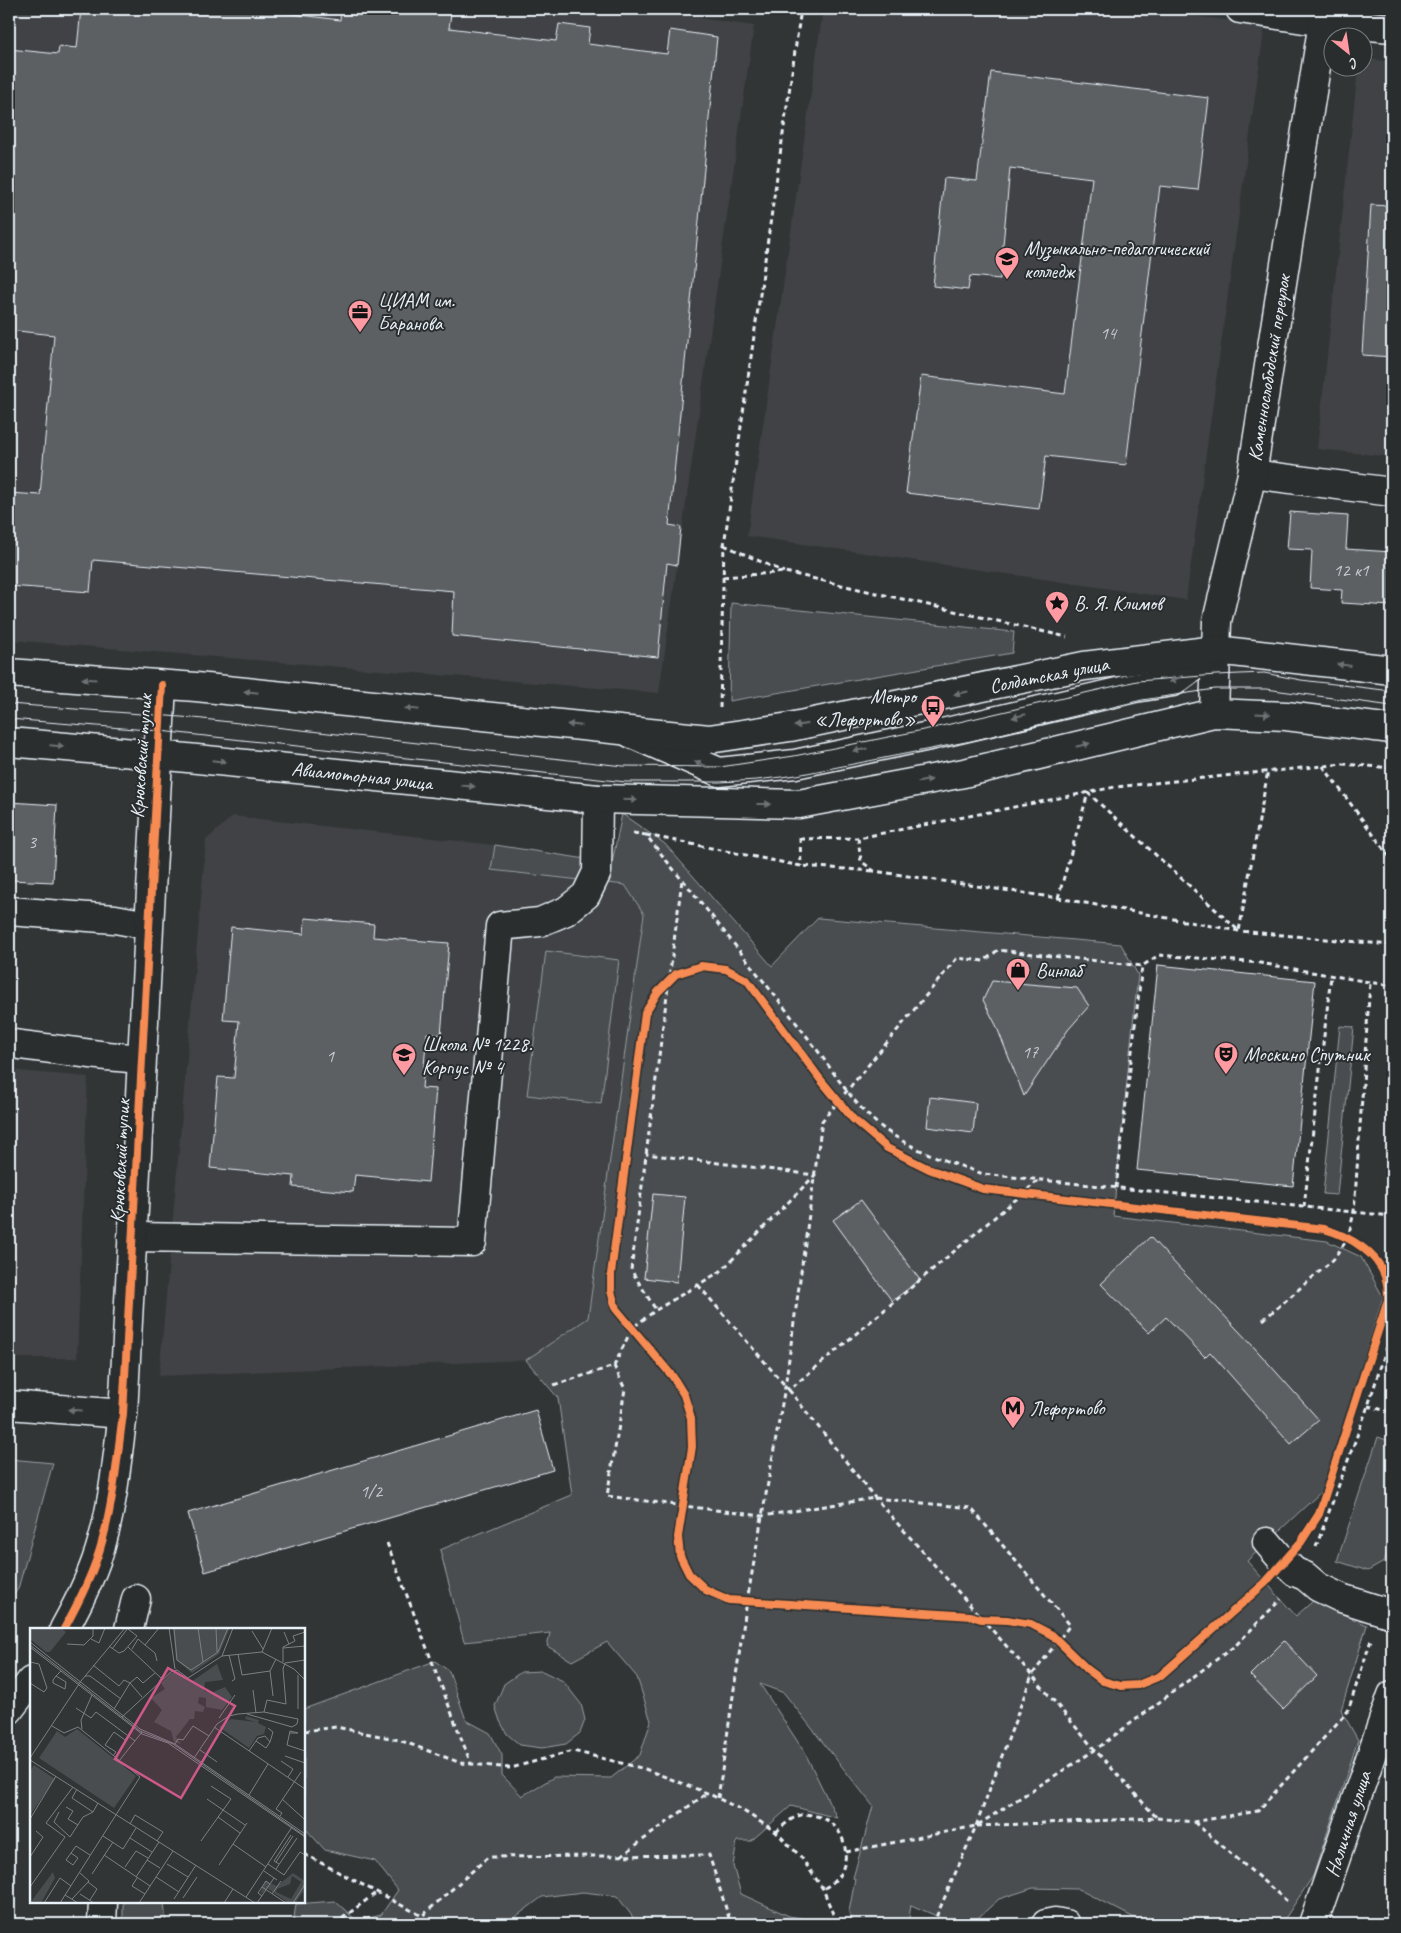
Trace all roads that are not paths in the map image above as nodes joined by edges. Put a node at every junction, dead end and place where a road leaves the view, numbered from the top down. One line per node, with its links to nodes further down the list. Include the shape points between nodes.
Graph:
1 (1240, 9): 2 (main road)
2 (1323, 22): 3 (main road); 4 (main road, Каменнослободский переулок)
3 (1392, 28)
4 (1252, 474): 5 (main road); 6 (main road, Каменнослободский переулок, via 1217,621)
5 (1392, 492)
6 (1216, 650): 7 (main road, Солдатская улица, one-way to 6); 10 (main road, Каменнослободский переулок); 12 (main road, Солдатская улица, one-way to 12, via 1084,666 790,727 709,739); 12 (main road, one-way to 12, via 1173,682 795,764 719,772)
7 (1392, 670)
8 (9, 673): 9 (main road, one-way to 8)
9 (162, 685): 12 (main road, one-way to 9); 14 (main road, Крюковский тупик)
10 (1214, 713): 11 (main road, one-way to 11, via 1286,716); 15 (main road, Авиамоторная улица, one-way to 10, via 799,804 964,774)
11 (1392, 729)
12 (622, 730)
13 (9, 742): 14 (main road, Авиамоторная улица, one-way to 14)
14 (157, 755): 15 (main road, Авиамоторная улица, one-way to 15); 17 (main road, Крюковский тупик)
15 (598, 799): 20 (main road, via 597,872 586,895 566,911 540,922 500,926 472,1242)
16 (9, 911): 17 (main road, via 114,919)
17 (148, 925): 19 (main road, Крюковский тупик)
18 (12, 1044): 19 (main road)
19 (141, 1059): 20 (main road, Крюковский тупик)
20 (132, 1237): 22 (main road, Крюковский тупик)
21 (9, 1405): 22 (main road, one-way to 21)
22 (123, 1414): 26 (main road, Крюковский тупик, via 102,1542 78,1605)
23 (1267, 1542): 25 (main road, via 1295,1572 1318,1587 1341,1598)
24 (136, 1600): 27 (main road)
25 (1387, 1612)
26 (65, 1628)
27 (129, 1628)
28 (30, 1682): 30 (main road)
29 (1392, 1695): 32 (main road, Наличная улица, via 1316,1920)
30 (9, 1710)
31 (103, 1903): 33 (main road)
32 (1304, 1916)
33 (102, 1924)
34 (1046, 1924): 35 (main road)
35 (1065, 1924)

